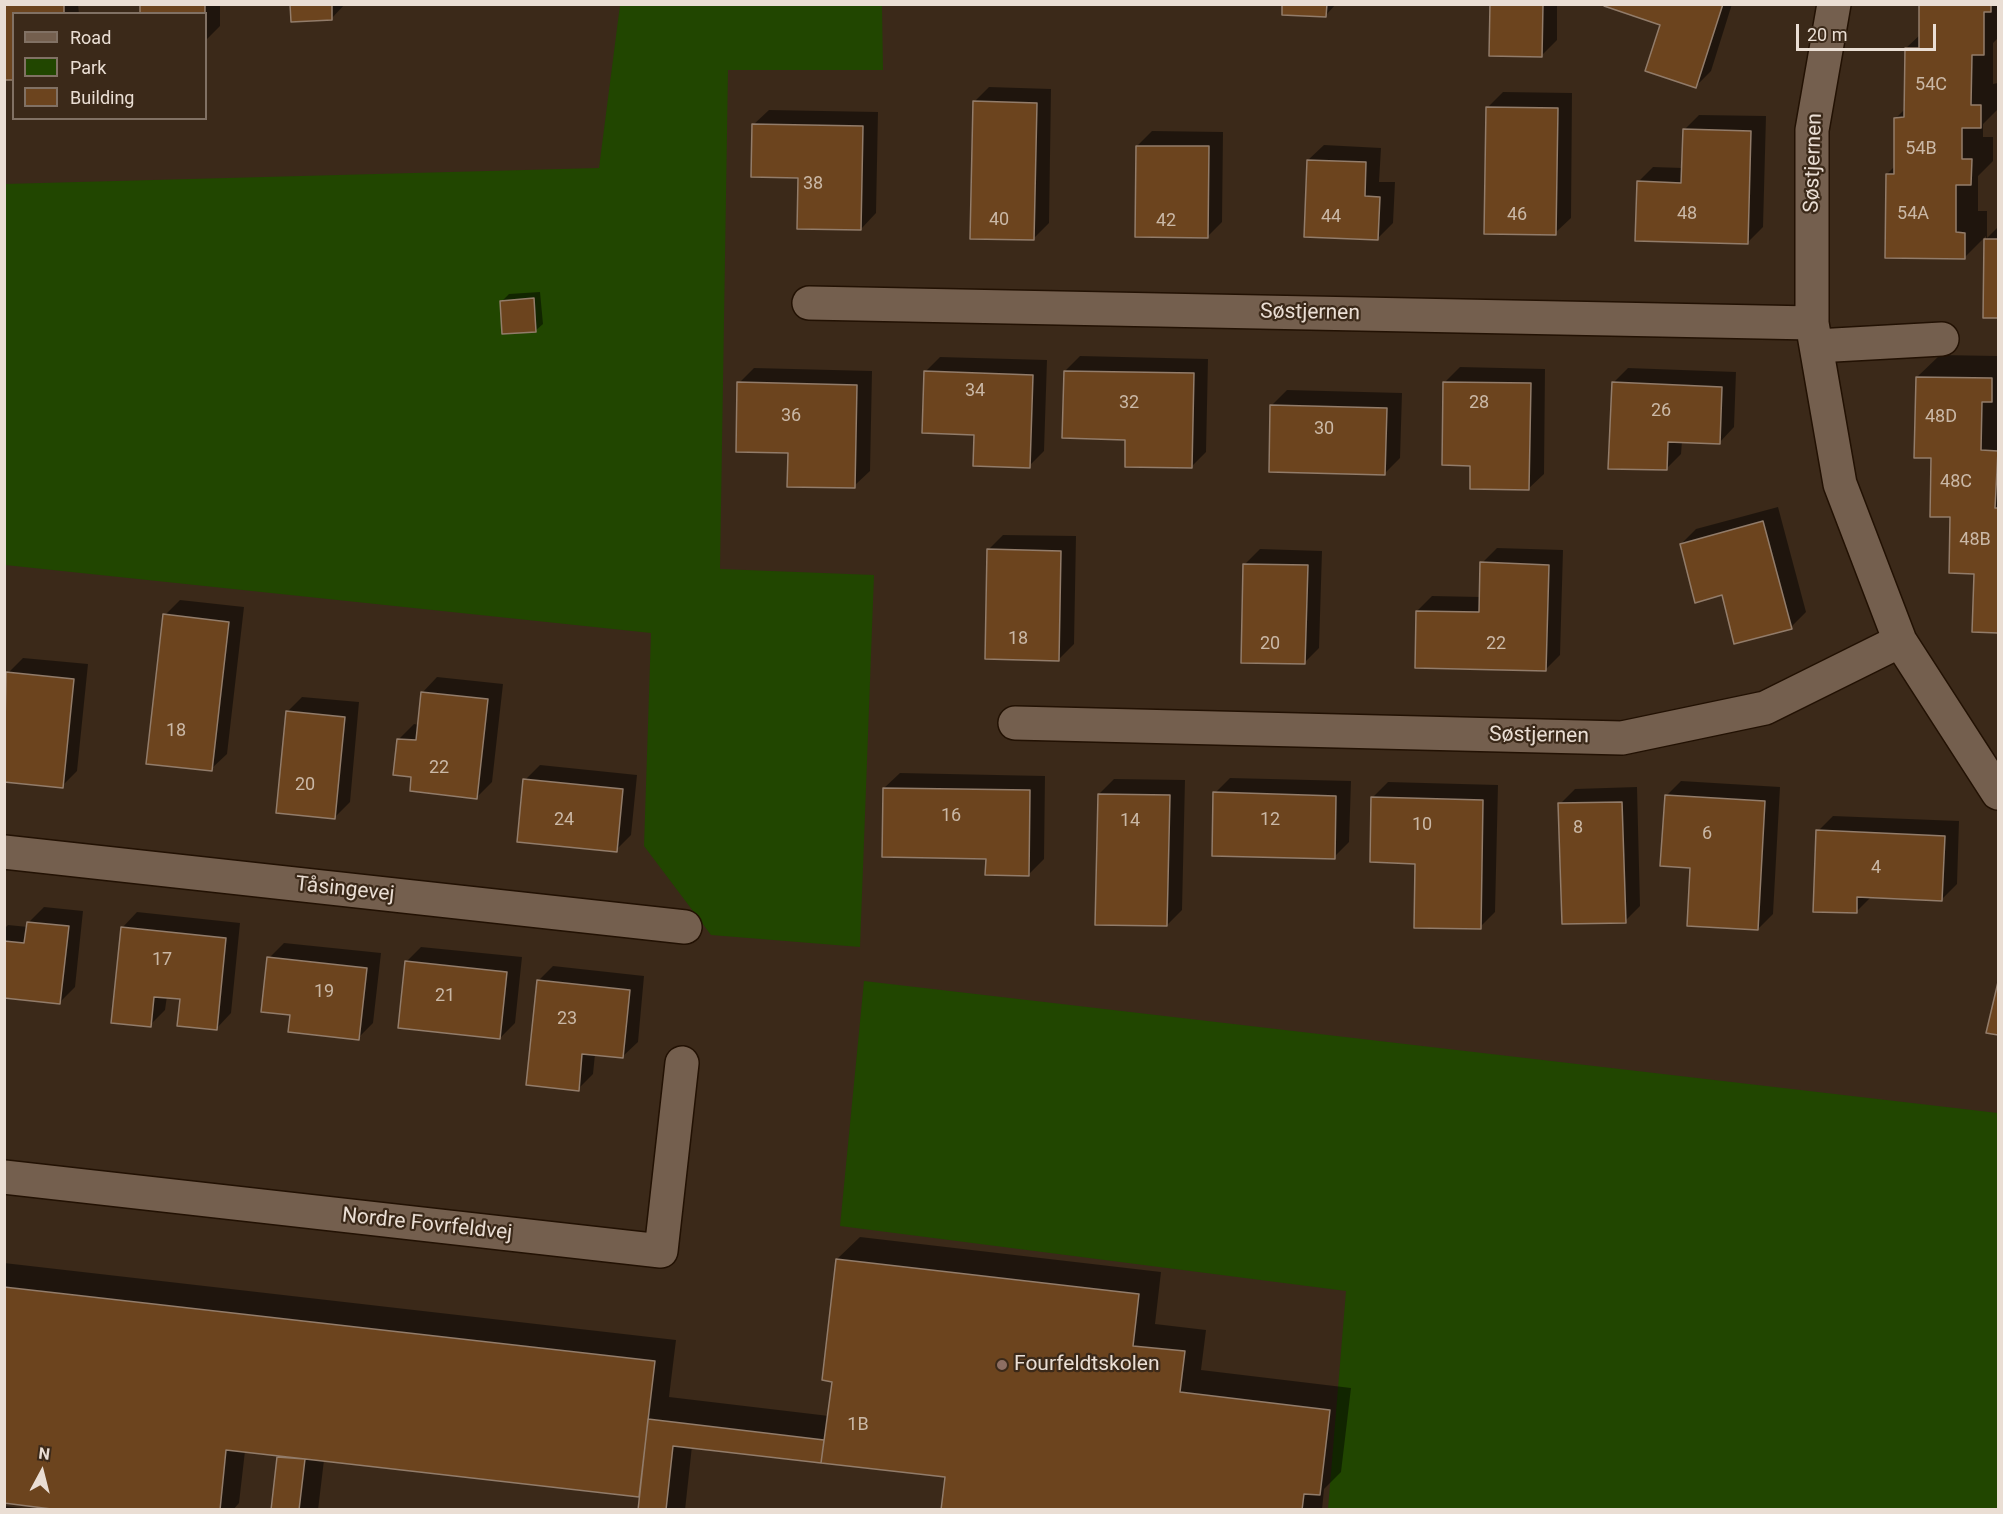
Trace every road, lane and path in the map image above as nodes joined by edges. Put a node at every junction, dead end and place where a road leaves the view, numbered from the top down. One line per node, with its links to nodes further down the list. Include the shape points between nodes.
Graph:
1 (1834, 4): 3 (street, Søstjernen, via 1812,130)
2 (808, 303): 3 (street, Søstjernen)
3 (1814, 335): 4 (street); 5 (street, Søstjernen, via 1840,484)
4 (1942, 339)
5 (1900, 641): 6 (street, Søstjernen, via 1765,708 1622,738); 7 (street, Søstjernen)
6 (1015, 723)
7 (1998, 793)
8 (4, 852): 9 (street, Tåsingevej)
9 (685, 927)
10 (682, 1063): 11 (street, Nordre Fovrfeldvej, via 661,1251)
11 (4, 1177)

